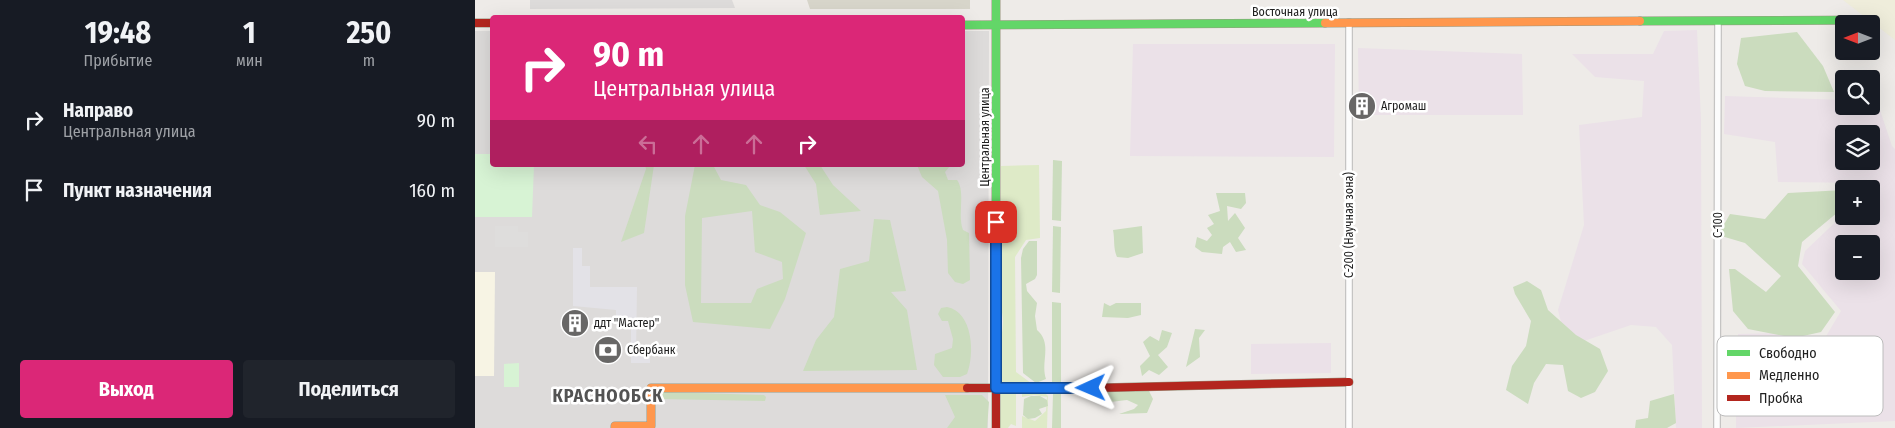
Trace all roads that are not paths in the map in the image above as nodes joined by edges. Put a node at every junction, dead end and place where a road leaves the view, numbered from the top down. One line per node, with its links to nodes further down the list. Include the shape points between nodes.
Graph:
1 (996, 0): 8 (street, Центральная улица)
2 (1835, 20): 4 (street, Восточная улица)
3 (1349, 22): 4 (street, Восточная улица); 8 (street, Восточная улица); 10 (street, С-200 (Научная зона))
4 (1718, 22): 9 (street, С-100)
5 (475, 23): 6 (street)
6 (490, 23)
7 (965, 25): 8 (street, Восточная улица)
8 (996, 25): 11 (street, Центральная улица)
9 (1717, 336)
10 (1349, 382): 11 (street); 14 (street, С-200 (Научная зона))
11 (996, 388): 12 (street, via 651,388 651,426); 13 (street, Центральная улица)
12 (615, 428)
13 (996, 428)
14 (1349, 428)

